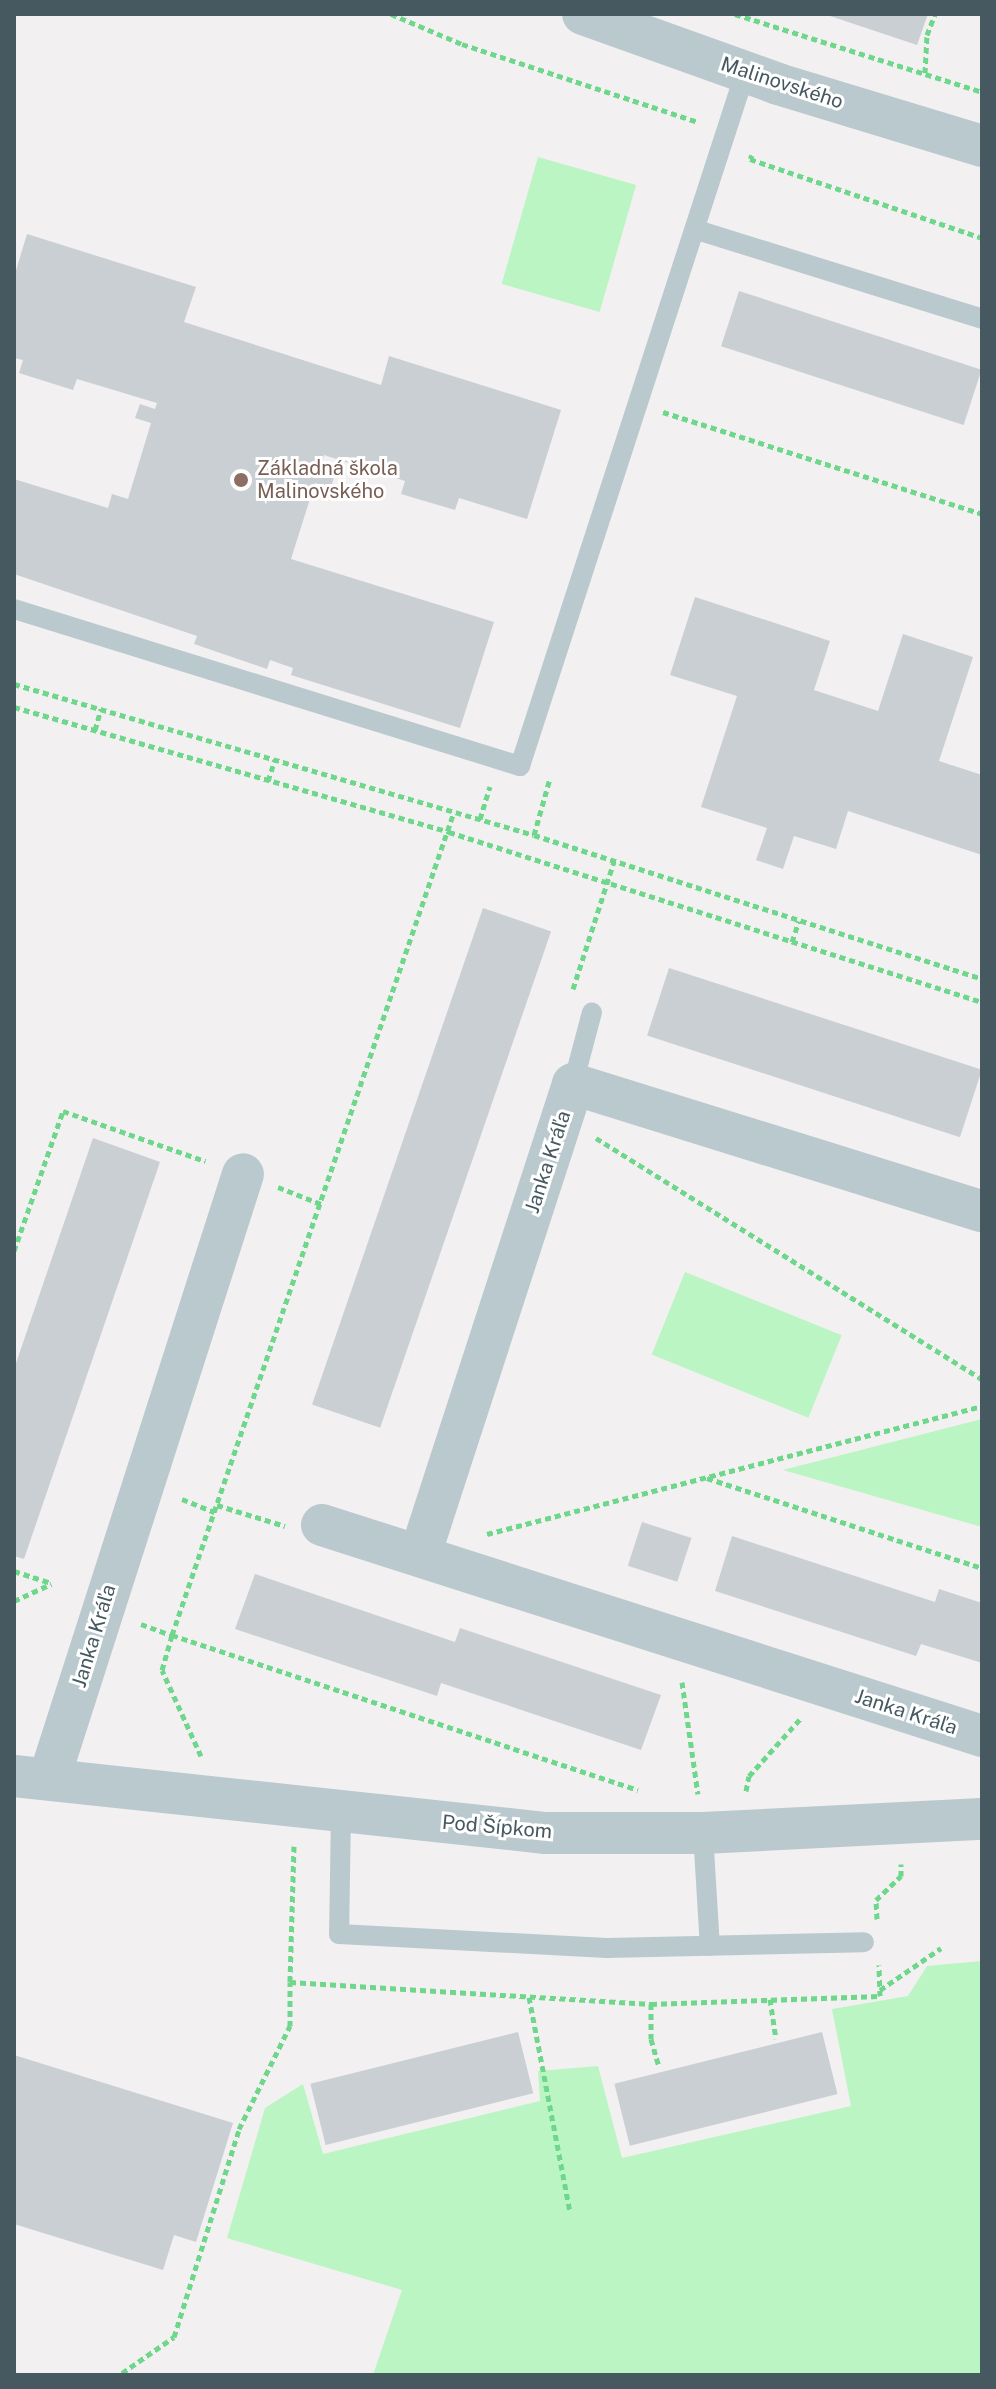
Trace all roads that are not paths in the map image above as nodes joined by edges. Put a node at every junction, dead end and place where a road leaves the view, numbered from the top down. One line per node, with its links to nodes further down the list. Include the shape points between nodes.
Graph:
1 (583, 14): 2 (street, Malinovského)
2 (745, 73): 3 (street, Malinovského); 4 (lane)
3 (982, 146)
4 (697, 230): 5 (lane); 6 (lane, via 520,766)
5 (982, 319)
6 (14, 609)
7 (592, 1012): 8 (lane)
8 (568, 1101): 10 (street, Janka Kráľa); 12 (street, Janka Kráľa)
9 (243, 1174): 14 (street, Janka Kráľa)
10 (982, 1211)
11 (322, 1525): 12 (street, Janka Kráľa)
12 (423, 1546): 13 (street, Janka Kráľa)
13 (982, 1736)
14 (32, 1778): 15 (street, Pod Šípkom)
15 (341, 1812): 16 (street, Pod Šípkom, via 546,1833); 19 (lane, via 339,1934 607,1948)
16 (700, 1816): 17 (street, Pod Šípkom); 19 (lane)
17 (982, 1819)
18 (864, 1942): 19 (lane)
19 (710, 1946)

